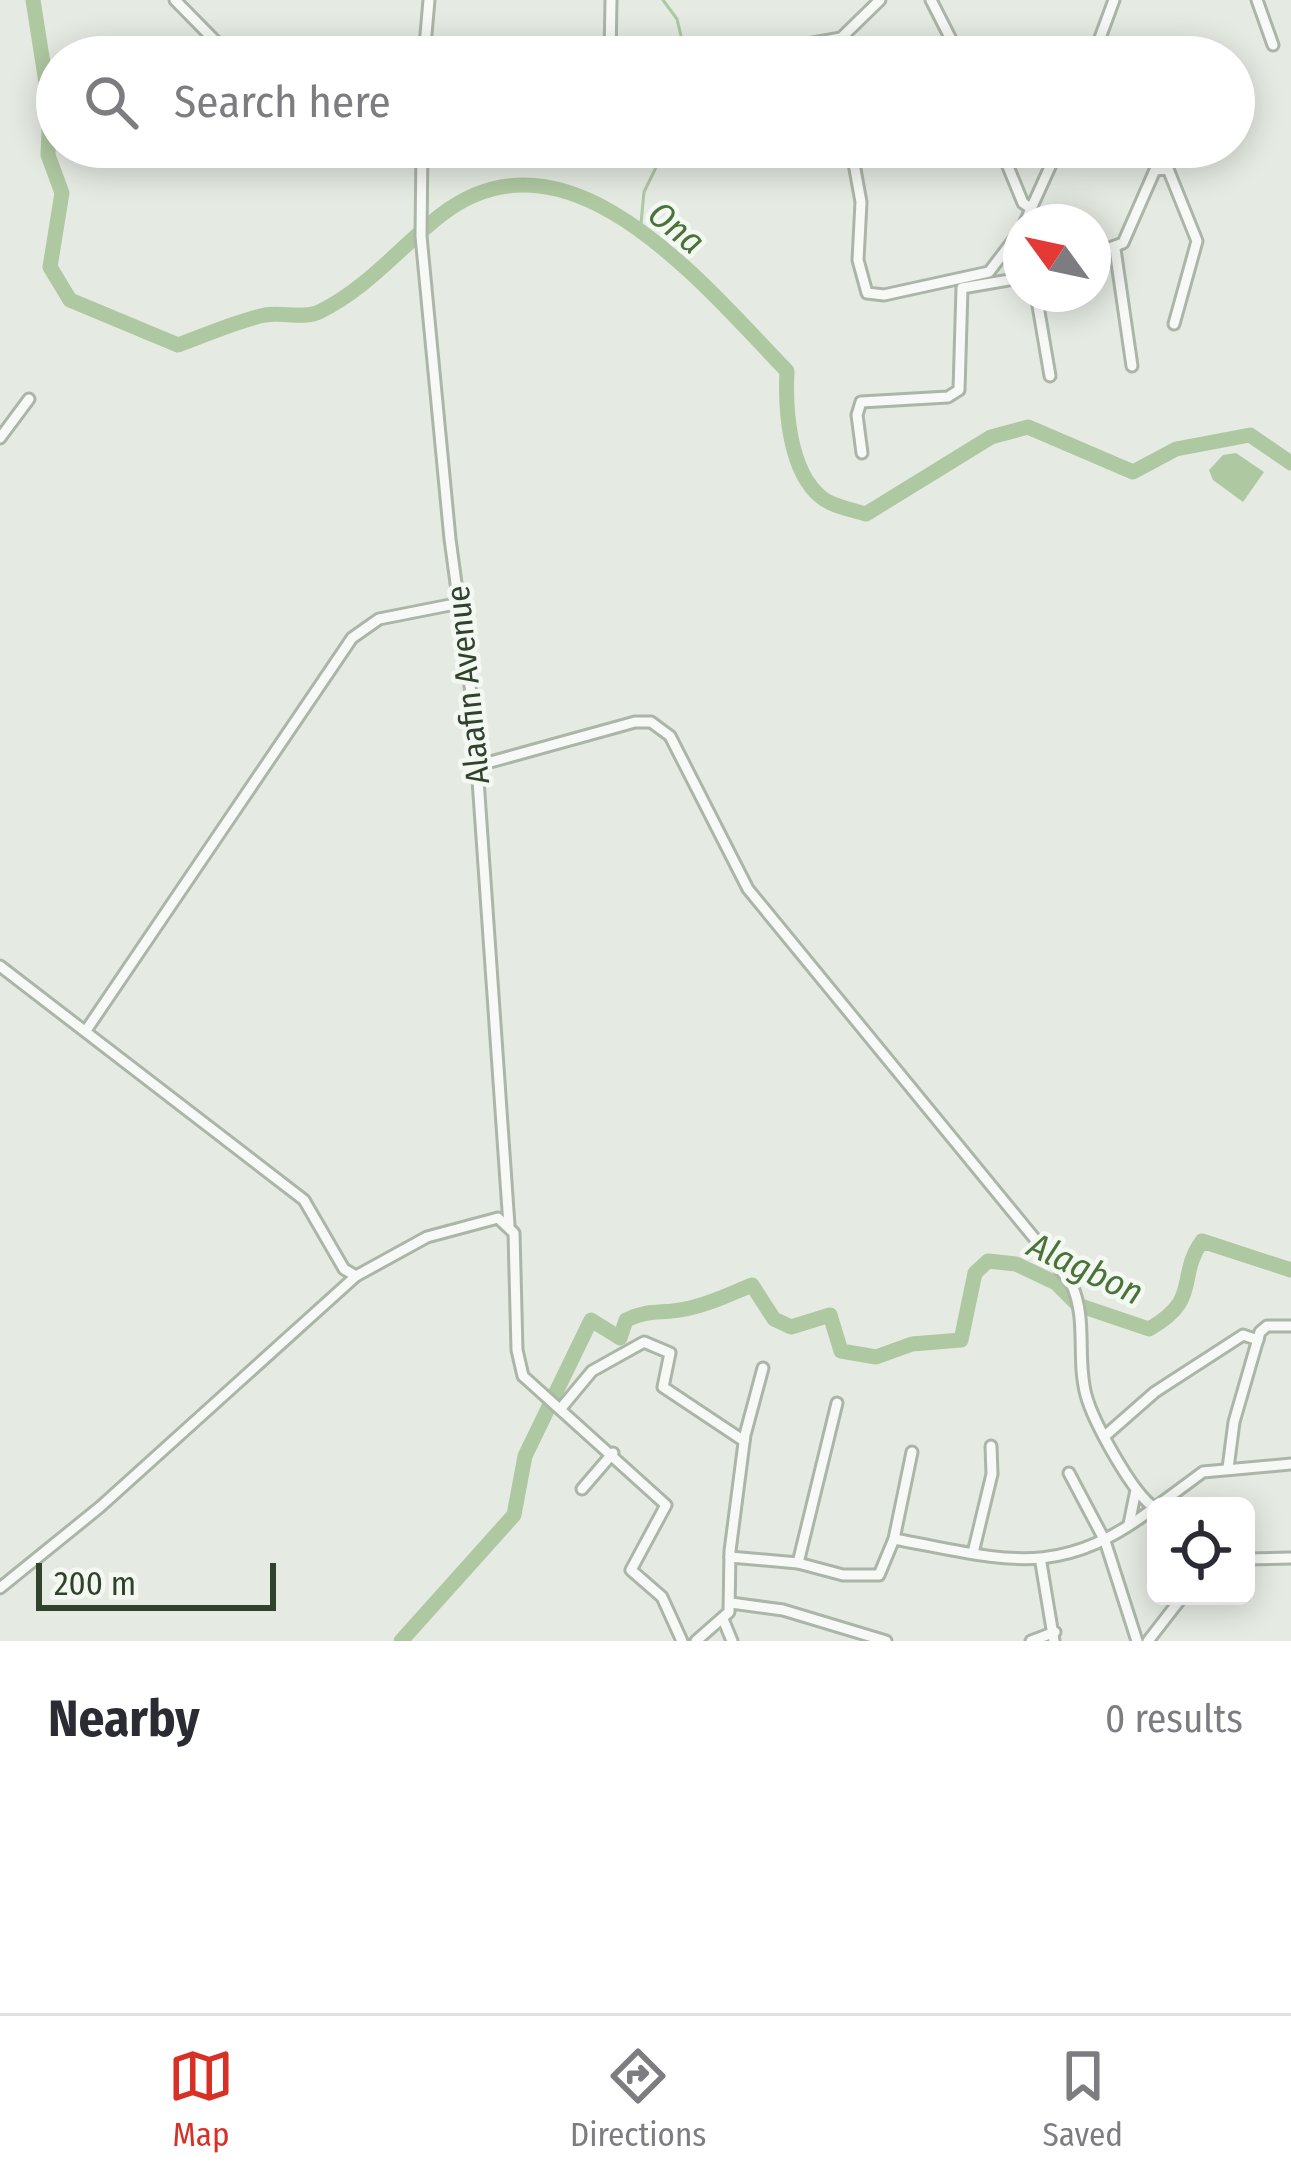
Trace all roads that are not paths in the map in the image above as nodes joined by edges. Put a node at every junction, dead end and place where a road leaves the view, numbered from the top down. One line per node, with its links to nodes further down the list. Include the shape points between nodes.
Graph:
1 (176, 0): 8 (street)
2 (429, 0): 9 (street)
3 (611, 0): 10 (street)
4 (880, 0): 11 (street)
5 (932, 0): 12 (street)
6 (1114, 0): 13 (street)
7 (1257, 0): 14 (street)
8 (211, 36)
9 (426, 36)
10 (610, 36)
11 (843, 36)
12 (950, 36)
13 (1101, 36)
14 (1273, 45)
15 (421, 168): 35 (street, Alaafin Avenue, via 421,236)
16 (855, 168): 26 (street, via 863,290 884,295)
17 (1008, 168): 21 (street)
18 (1050, 168): 22 (street)
19 (1162, 168): 23 (street)
20 (1165, 168): 29 (street, via 1197,241)
21 (1027, 204)
22 (1034, 204)
23 (1115, 249): 24 (street); 30 (street)
24 (1111, 250)
25 (1003, 254): 26 (street)
26 (994, 266): 27 (street)
27 (1001, 282): 34 (street, via 968,284 961,292 956,393 861,402)
28 (1039, 312): 31 (street)
29 (1174, 324)
30 (1132, 366)
31 (1050, 376)
32 (29, 399): 33 (street)
33 (0, 438)
34 (862, 453)
35 (460, 603): 36 (street, Alaafin Avenue); 38 (street, via 379,619 352,638)
36 (476, 766): 39 (street, Alaafin Avenue); 46 (street, via 634,722 660,726 748,889 993,1184 1079,1301 1087,1398)
37 (0, 966): 38 (street)
38 (86, 1029): 40 (street, via 304,1200)
39 (509, 1225): 40 (street, via 499,1218 447,1229); 45 (street, Alaafin Avenue, via 520,1368)
40 (356, 1276): 68 (street)
41 (1291, 1326): 42 (street, via 1267,1326)
42 (1258, 1340): 46 (street, via 1244,1335 1209,1354); 52 (street)
43 (764, 1368): 47 (street)
44 (837, 1403): 66 (street)
45 (560, 1404): 47 (street, via 592,1371 644,1342 670,1353 663,1388); 50 (street)
46 (1106, 1436): 55 (street)
47 (744, 1441): 63 (street)
48 (992, 1446): 62 (street)
49 (912, 1452): 60 (street)
50 (613, 1454): 54 (street); 73 (street, via 668,1508 631,1570 662,1597)
51 (1291, 1464): 52 (street)
52 (1228, 1468): 56 (street, via 1195,1475)
53 (1069, 1473): 61 (street)
54 (582, 1489)
55 (1136, 1490): 57 (street); 59 (street)
56 (1168, 1497)
57 (1147, 1501)
58 (1147, 1512): 59 (street)
59 (1129, 1524): 61 (street)
60 (894, 1539): 62 (street); 66 (street, via 880,1575)
61 (1105, 1540): 67 (street); 78 (street)
62 (973, 1553): 67 (street)
63 (730, 1557): 66 (street); 69 (street)
64 (1291, 1558): 65 (street)
65 (1255, 1559)
66 (798, 1562)
67 (1041, 1563): 72 (street)
68 (0, 1588)
69 (731, 1603): 71 (street); 76 (street)
70 (1177, 1605): 79 (street)
71 (723, 1619): 74 (street); 75 (street)
72 (1055, 1636): 77 (street)
73 (682, 1641)
74 (696, 1641)
75 (732, 1641)
76 (886, 1641)
77 (1031, 1641)
78 (1137, 1641)
79 (1148, 1641)

